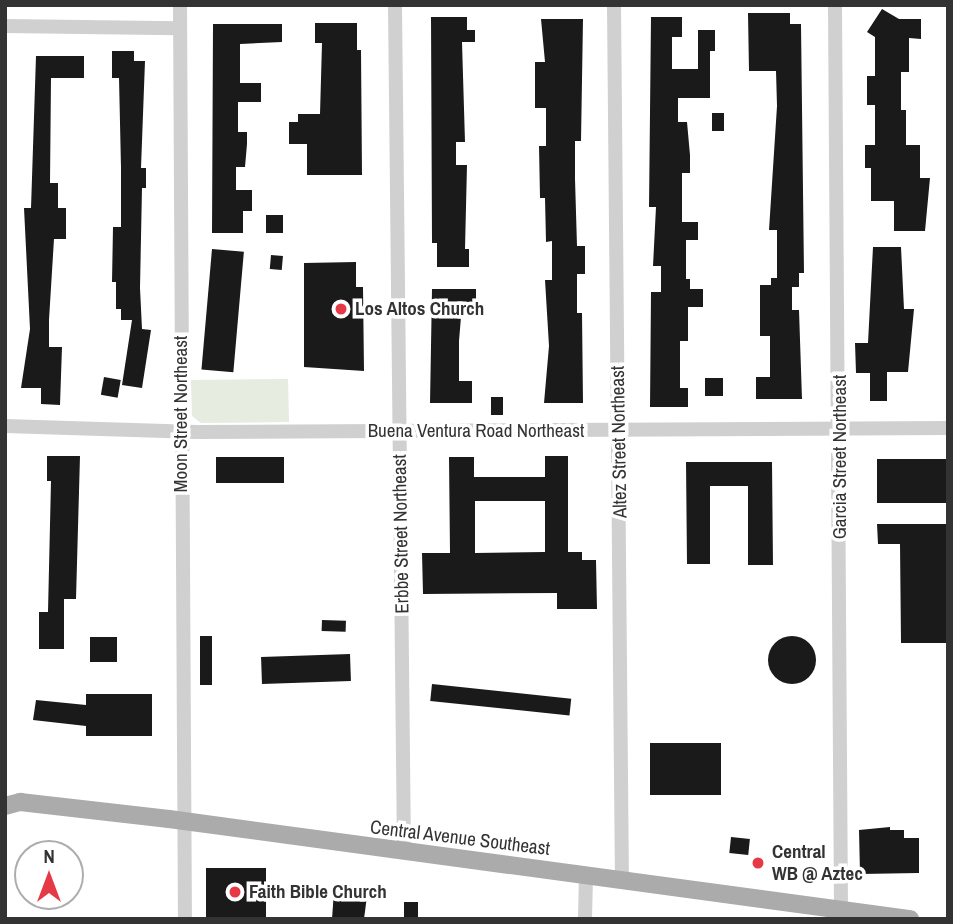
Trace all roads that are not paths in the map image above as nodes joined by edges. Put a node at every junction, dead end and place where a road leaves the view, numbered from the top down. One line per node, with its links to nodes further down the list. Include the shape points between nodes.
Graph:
1 (180, 5): 6 (street, Moon Street Northeast)
2 (395, 5): 11 (street, Erbbe Street Northeast)
3 (614, 5): 10 (street, Altez Street Northeast)
4 (835, 5): 9 (street, Garcia Street Northeast)
5 (5, 26): 6 (street)
6 (180, 28): 12 (street, Moon Street Northeast)
7 (5, 426): 12 (street, Buena Ventura Road Northeast)
8 (948, 428): 9 (street, Buena Ventura Road Northeast)
9 (840, 429): 10 (street, Buena Ventura Road Northeast); 18 (street, Garcia Street Northeast)
10 (619, 430): 11 (street, Buena Ventura Road Northeast); 17 (street, Altez Street Northeast)
11 (400, 431): 12 (street, Buena Ventura Road Northeast); 15 (street, Erbbe Street Northeast)
12 (181, 432): 14 (street, Moon Street Northeast)
13 (10, 800): 14 (main road, Central Avenue Southeast)
14 (185, 822): 15 (main road, Central Avenue Southeast); 19 (street, Moon Street Northeast)
15 (404, 852): 16 (main road, Central Avenue Southeast)
16 (586, 874): 17 (main road, Central Avenue Southeast); 20 (street)
17 (622, 879): 18 (main road, Central Avenue Southeast)
18 (841, 909): 21 (main road, Central Avenue Southeast)
19 (185, 919)
20 (585, 919)
21 (910, 919)

